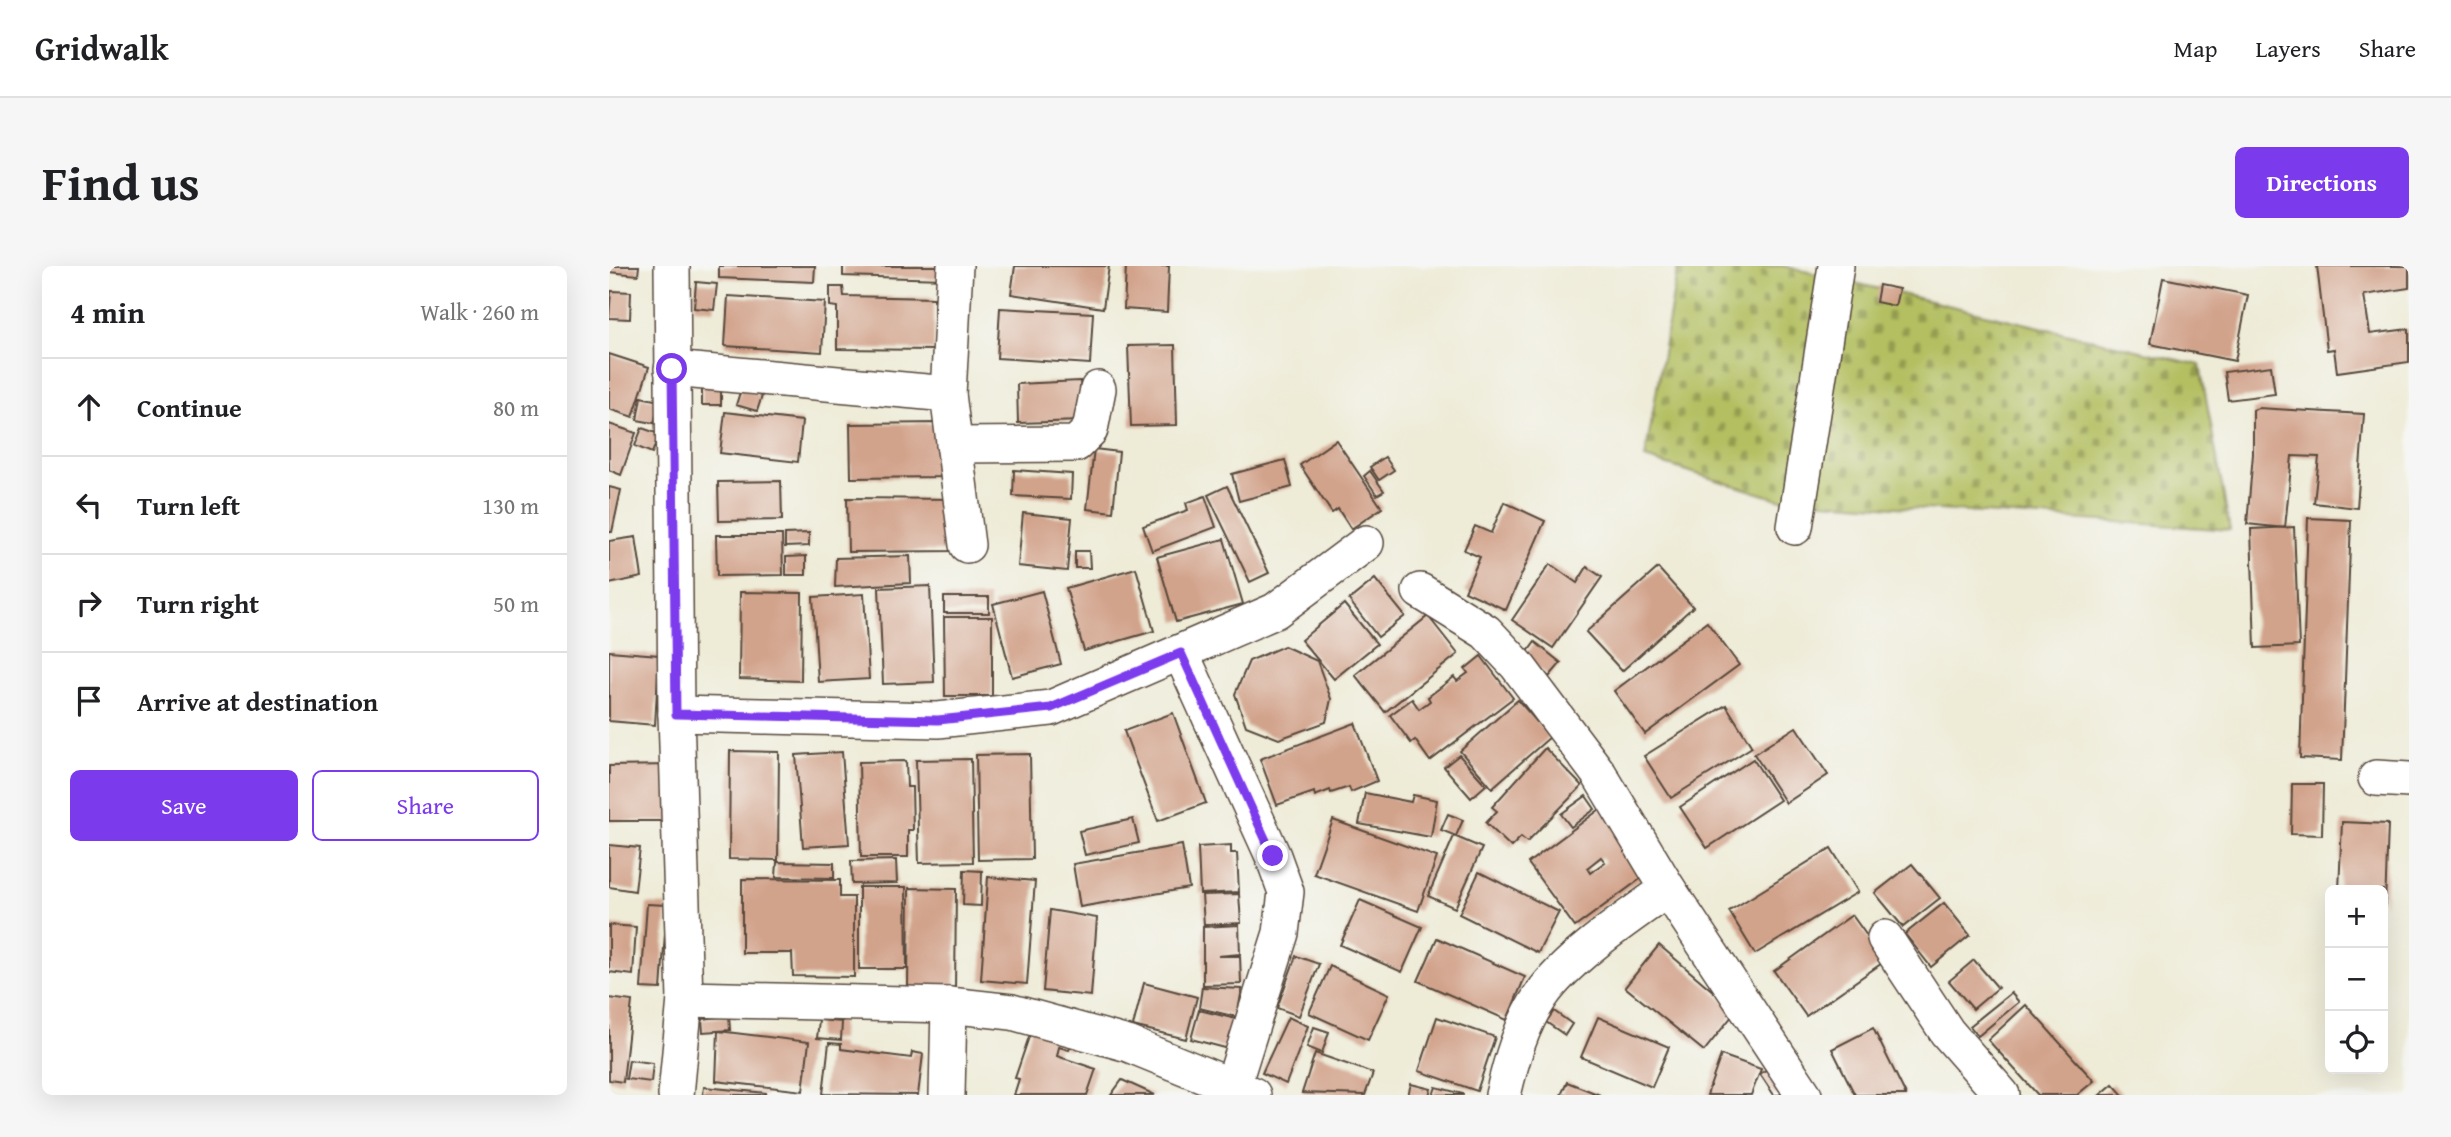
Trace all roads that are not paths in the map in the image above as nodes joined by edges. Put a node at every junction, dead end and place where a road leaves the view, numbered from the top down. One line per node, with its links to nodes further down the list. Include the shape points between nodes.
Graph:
1 (672, 266): 4 (street)
2 (955, 266): 6 (street)
3 (1836, 266): 8 (street)
4 (672, 369): 6 (street); 13 (street)
5 (1098, 389): 7 (street, via 1090,430 1076,444)
6 (948, 394): 7 (street)
7 (954, 446): 10 (street)
8 (1794, 527)
9 (1366, 543): 12 (street, via 1275,611)
10 (967, 545)
11 (1420, 591): 14 (street, via 1486,632 1517,665 1599,774)
12 (1181, 653): 13 (street, via 1051,708 938,720); 18 (street, via 1286,892 1281,933)
13 (676, 714): 16 (street)
14 (1668, 889): 21 (street, via 1594,943 1542,995 1513,1052); 22 (street)
15 (1885, 938): 23 (street, via 1947,1032)
16 (685, 999): 17 (street); 19 (street)
17 (949, 1005): 18 (street, via 1012,1012 1128,1044); 20 (street)
18 (1243, 1090)
19 (677, 1095)
20 (947, 1095)
21 (1503, 1095)
22 (1804, 1095)
23 (2002, 1095)

